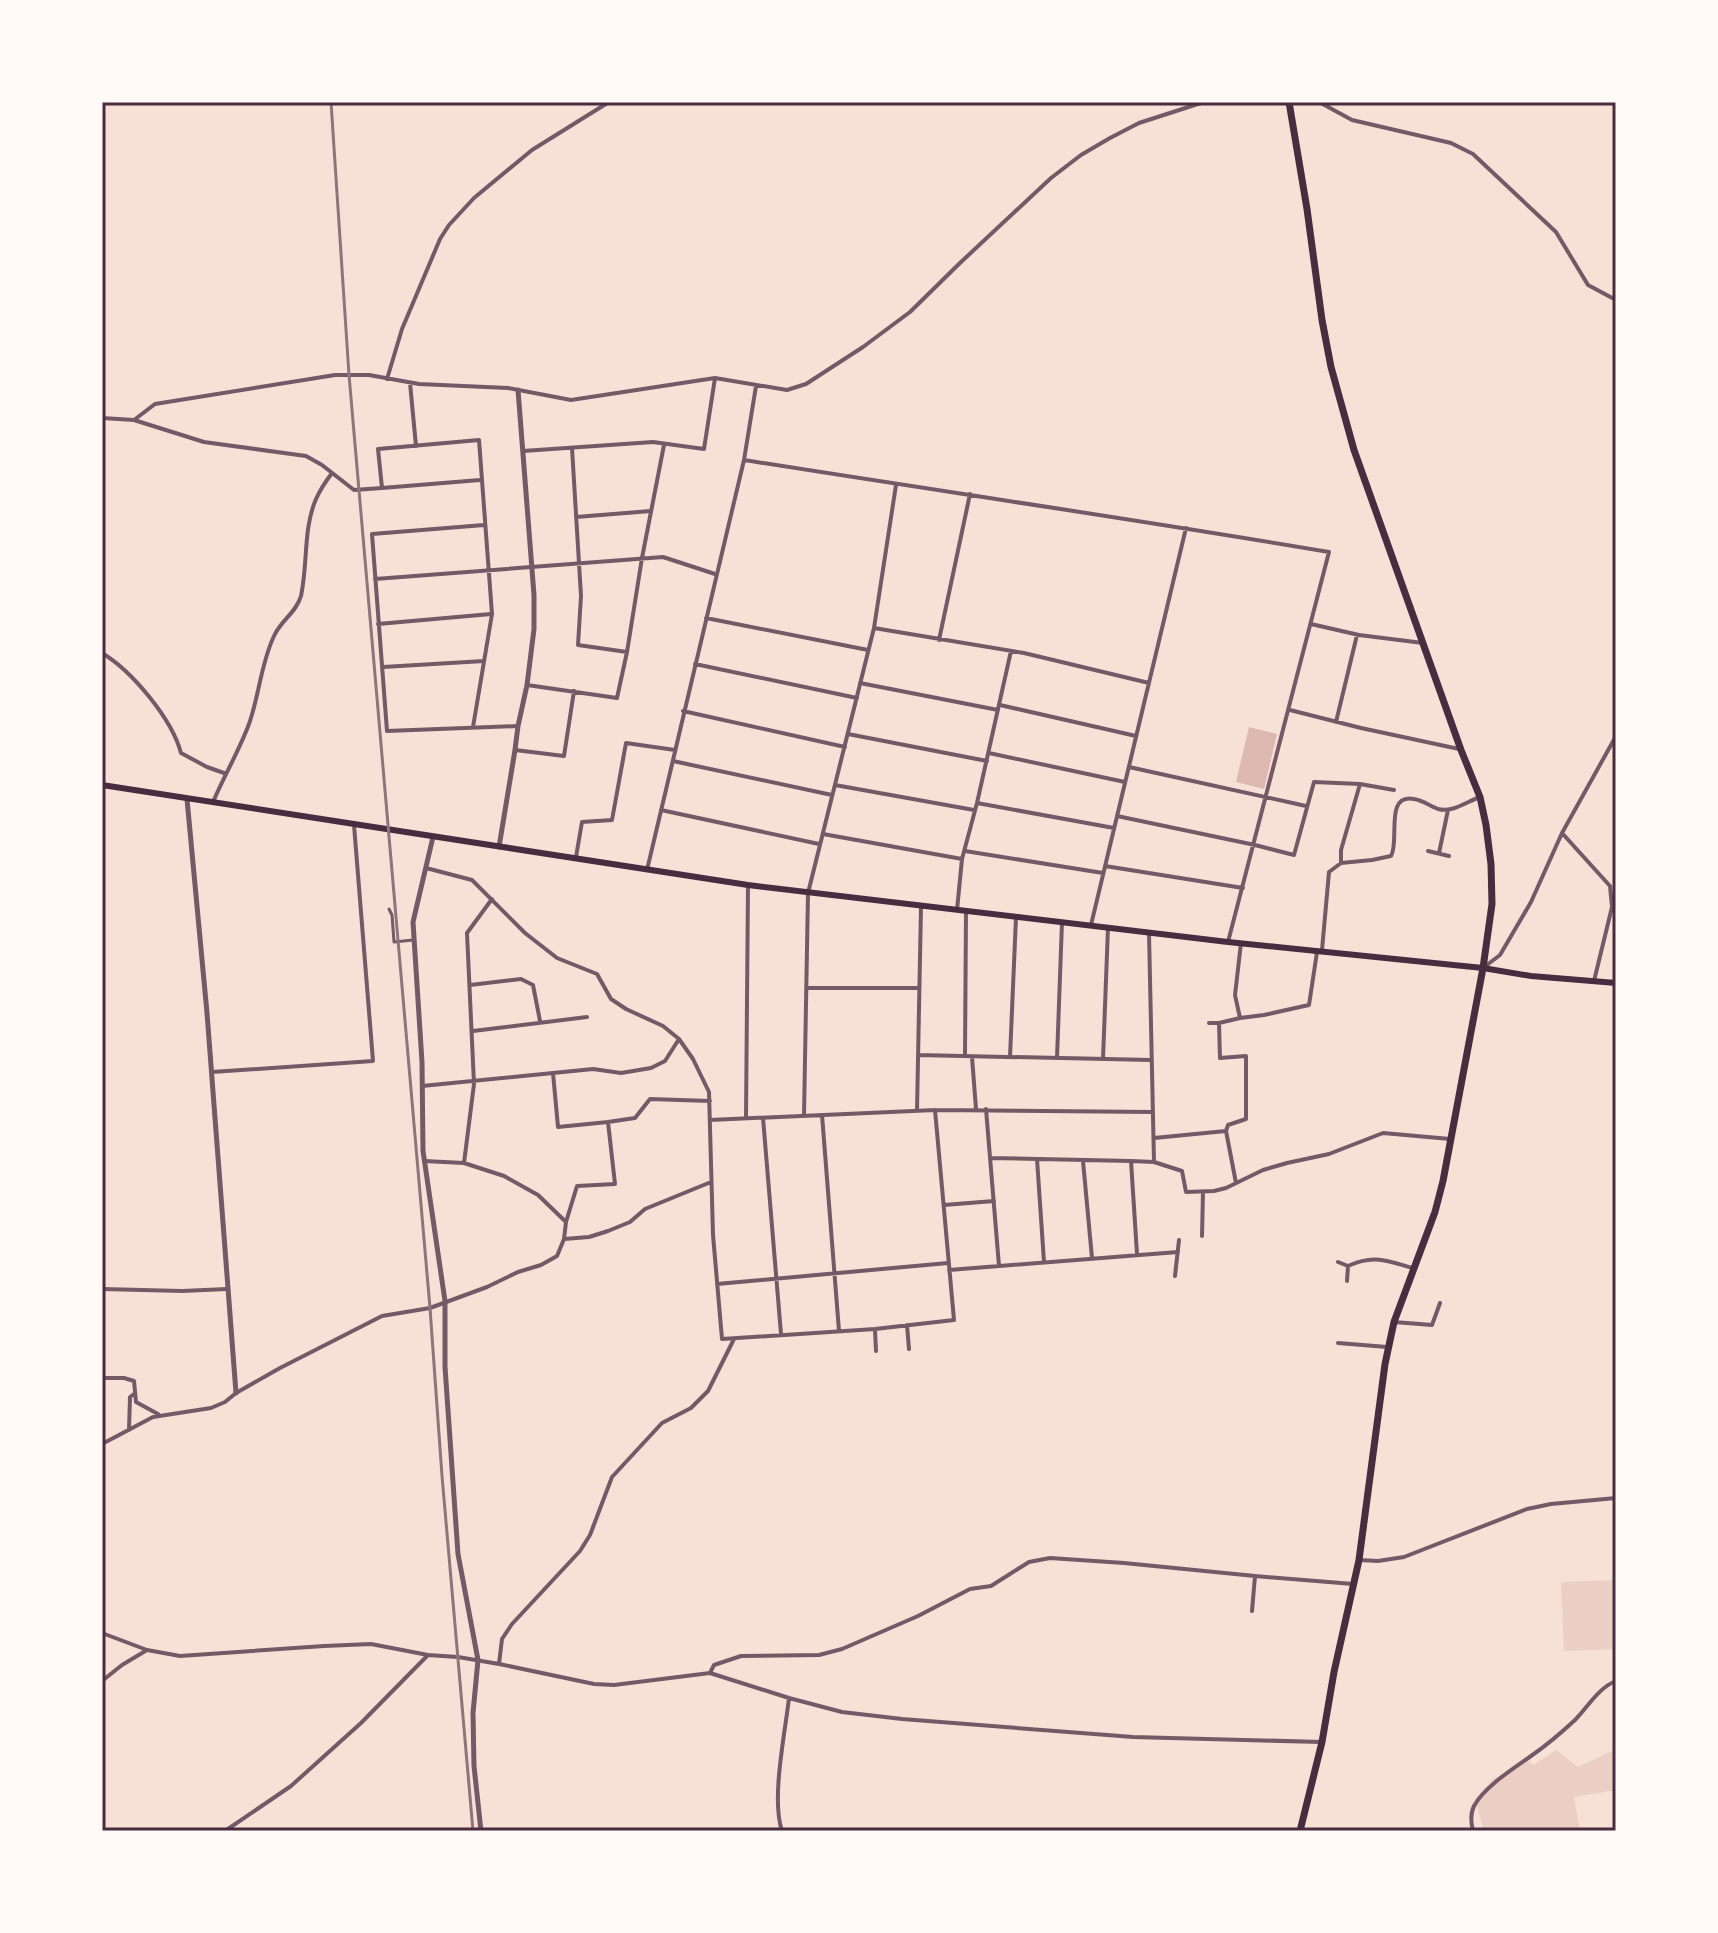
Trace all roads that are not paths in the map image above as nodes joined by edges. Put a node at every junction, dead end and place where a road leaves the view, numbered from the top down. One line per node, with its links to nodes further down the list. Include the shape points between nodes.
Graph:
1 (609, 102): 7 (street, via 512,166 449,225 402,329)
2 (1204, 102): 9 (street, via 1139,123 1081,155 910,312 806,384 787,390)
3 (1289, 102): 40 (highway, via 1331,367 1354,450)
4 (1319, 102): 5 (street, via 1352,120 1451,143 1473,154 1556,232 1588,285)
5 (1616, 300)
6 (715, 378): 9 (street); 10 (street, via 571,400); 13 (street, via 704,449)
7 (387, 379): 8 (street); 12 (street, via 335,375 155,404)
8 (410, 383): 10 (street); 14 (street)
9 (756, 386): 17 (street)
10 (518, 390): 16 (street)
11 (102, 418): 12 (street)
12 (134, 420): 18 (street, via 204,442 306,456)
13 (664, 445): 15 (street); 23 (street)
14 (416, 446): 19 (street, via 479,440); 21 (street, via 378,449)
15 (572, 448): 16 (street); 24 (street)
16 (523, 451): 29 (street)
17 (744, 460): 20 (street); 31 (street)
18 (332, 473): 21 (street, via 354,490); 70 (street, via 316,500 300,598 274,636 249,724)
19 (480, 480): 21 (street); 25 (street)
20 (896, 485): 22 (street); 37 (street)
21 (382, 488)
22 (970, 494): 26 (street); 39 (street)
23 (651, 511): 24 (street); 27 (street)
24 (576, 517): 28 (street)
25 (484, 525): 30 (street); 32 (street, via 372,534)
26 (1186, 528): 36 (street, via 1329,552); 49 (street)
27 (642, 558): 28 (street); 31 (street, via 663,557); 43 (street)
28 (580, 564): 29 (street); 43 (street, via 578,645)
29 (532, 567): 30 (street); 50 (street, via 534,629)
30 (488, 571): 32 (street); 33 (street)
31 (715, 574): 34 (street)
32 (375, 579): 35 (street)
33 (492, 614): 35 (street); 45 (street)
34 (706, 618): 41 (street); 46 (street)
35 (378, 624): 47 (street)
36 (1311, 624): 38 (street); 54 (street)
37 (874, 628): 39 (street); 41 (street)
38 (1357, 635): 40 (street); 56 (street)
39 (939, 640): 42 (street)
40 (1424, 644): 65 (highway)
41 (868, 650): 48 (street)
42 (1011, 651): 49 (street); 53 (street)
43 (627, 652): 51 (street, via 617,698)
44 (102, 653): 70 (street, via 129,674 159,711 181,753)
45 (485, 661): 47 (street); 58 (street)
46 (695, 664): 52 (street); 55 (street)
47 (383, 667): 58 (street, via 387,731)
48 (860, 683): 52 (street); 53 (street)
49 (1149, 683): 60 (street)
50 (527, 685): 51 (street); 57 (street)
51 (574, 691): 63 (street, via 564,756)
52 (857, 698): 59 (street)
53 (999, 707): 60 (street); 66 (street)
54 (1290, 710): 56 (street); 77 (street)
55 (683, 711): 62 (street); 64 (street)
56 (1336, 722): 65 (street)
57 (518, 726): 58 (street); 63 (street)
58 (473, 727)
59 (848, 734): 62 (street); 68 (street)
60 (1136, 736): 69 (street)
61 (1616, 736): 89 (street)
62 (845, 747): 74 (street)
63 (515, 750): 94 (street)
64 (675, 750): 67 (street); 99 (street, via 626,743 612,820 582,822)
65 (1461, 750): 78 (highway)
66 (989, 753): 68 (street); 71 (street)
67 (673, 761): 76 (street); 83 (street)
68 (987, 761): 81 (street)
69 (1129, 767): 71 (street); 77 (street)
70 (225, 774): 80 (street)
71 (1125, 782): 86 (street)
72 (1360, 784): 75 (street); 82 (street, via 1314,782); 101 (street)
73 (102, 785): 79 (main road)
74 (835, 785): 76 (street); 84 (street)
75 (1394, 790)
76 (832, 795): 90 (street)
77 (1266, 796): 82 (street); 93 (street)
78 (1480, 797): 85 (street); 123 (highway, via 1492,904)
79 (187, 799): 80 (main road); 143 (street)
80 (213, 802): 87 (main road)
81 (977, 803): 84 (street); 88 (street)
82 (1307, 807): 93 (street, via 1294,855)
83 (661, 810): 92 (street); 104 (street)
84 (974, 810): 95 (street)
85 (1448, 810): 97 (street); 101 (street, via 1405,799 1395,812 1391,856)
86 (1117, 816): 88 (street); 93 (street)
87 (354, 825): 91 (main road); 143 (street, via 373,1061)
88 (1114, 828): 102 (street)
89 (1562, 833): 123 (street, via 1500,955); 124 (street, via 1610,886 1612,907)
90 (823, 834): 92 (street); 100 (street)
91 (433, 837): 94 (main road); 103 (street)
92 (820, 844): 108 (street)
93 (1255, 845): 107 (street)
94 (499, 847): 99 (main road)
95 (965, 851): 100 (street); 105 (street)
96 (1428, 851): 97 (street)
97 (1439, 853): 98 (street)
98 (1449, 856)
99 (576, 858): 104 (main road)
100 (962, 859): 112 (street)
101 (1341, 863): 122 (street, via 1329,872)
102 (1105, 866): 105 (street); 107 (street)
103 (426, 868): 109 (street, via 472,880); 119 (street)
104 (647, 870): 106 (main road)
105 (1103, 873): 116 (street)
106 (748, 885): 108 (main road); 155 (street)
107 (1243, 888): 120 (street)
108 (808, 893): 110 (main road); 127 (street)
109 (492, 899): 126 (street, via 467,933); 135 (street, via 557,958 597,974 611,999)
110 (921, 907): 112 (main road); 128 (street)
111 (389, 909): 119 (street, via 394,942)
112 (957, 910): 113 (main road)
113 (966, 911): 114 (main road); 137 (street)
114 (1016, 917): 115 (main road); 139 (street)
115 (1062, 922): 116 (main road); 140 (street)
116 (1091, 925): 117 (main road)
117 (1108, 927): 118 (main road); 141 (street)
118 (1149, 933): 120 (main road); 142 (street)
119 (413, 940): 146 (street)
120 (1228, 942): 121 (main road)
121 (1241, 943): 122 (main road); 130 (street, via 1235,995)
122 (1319, 950): 123 (main road); 130 (street, via 1309,1005)
123 (1483, 968): 124 (main road); 161 (highway)
124 (1593, 982): 125 (main road)
125 (1616, 983)
126 (470, 985): 131 (street, via 521,979 533,985); 134 (street)
127 (807, 988): 128 (street); 154 (street)
128 (919, 988): 136 (street)
129 (587, 1017): 131 (street)
130 (1240, 1018): 133 (street)
131 (540, 1022): 134 (street)
132 (1209, 1023): 133 (street)
133 (1219, 1023): 159 (street, via 1220,1058 1246,1056 1246,1119 1228,1125)
134 (473, 1031): 145 (street)
135 (679, 1039): 144 (street, via 665,1061 651,1068); 147 (street, via 703,1076)
136 (918, 1055): 137 (street); 151 (street)
137 (965, 1056): 138 (street)
138 (972, 1057): 139 (street); 148 (street)
139 (1010, 1057): 140 (street)
140 (1057, 1058): 141 (street)
141 (1103, 1059): 142 (street)
142 (1152, 1060): 152 (street)
143 (212, 1072): 194 (street)
144 (553, 1073): 145 (street); 158 (street, via 558,1127)
145 (474, 1080): 146 (street); 168 (street)
146 (422, 1086): 165 (street)
147 (710, 1101): 157 (street); 158 (street, via 650,1099 635,1118)
148 (976, 1109): 149 (street); 150 (street)
149 (986, 1109): 152 (street); 162 (street)
150 (935, 1110): 151 (street); 173 (street)
151 (917, 1111): 153 (street)
152 (1153, 1112): 160 (street)
153 (822, 1115): 154 (street); 188 (street)
154 (804, 1116): 156 (street)
155 (746, 1118): 156 (street); 157 (street)
156 (763, 1118): 190 (street)
157 (710, 1120): 169 (street)
158 (608, 1122): 174 (street, via 615,1184 577,1186)
159 (1226, 1131): 160 (street); 170 (street)
160 (1154, 1138): 167 (street)
161 (1452, 1139): 170 (street, via 1383,1133); 186 (highway, via 1435,1212)
162 (990, 1158): 163 (street); 172 (street)
163 (1037, 1159): 164 (street); 181 (street)
164 (1083, 1160): 166 (street); 180 (street)
165 (424, 1161): 168 (street); 195 (street)
166 (1131, 1161): 167 (street); 179 (street)
167 (1154, 1162): 171 (street, via 1182,1171 1186,1192)
168 (464, 1163): 174 (street, via 538,1195)
169 (711, 1182): 176 (street, via 608,1231); 192 (street)
170 (1236, 1183): 171 (street)
171 (1203, 1192): 175 (street)
172 (994, 1201): 173 (street); 184 (street)
173 (943, 1205): 183 (street)
174 (566, 1222): 176 (street)
175 (1202, 1236)
176 (564, 1239): 195 (street, via 557,1256 541,1265)
177 (1179, 1240): 178 (street)
178 (1178, 1252): 179 (street); 189 (street)
179 (1137, 1254): 180 (street)
180 (1092, 1258): 181 (street)
181 (1044, 1262): 184 (street)
182 (1338, 1262): 185 (street)
183 (948, 1263): 187 (street); 188 (street)
184 (999, 1266): 187 (street)
185 (1348, 1266): 186 (street, via 1375,1259); 191 (street)
186 (1413, 1268): 197 (highway)
187 (949, 1270): 198 (street, via 954,1320)
188 (835, 1274): 190 (street); 200 (street)
189 (1175, 1276)
190 (776, 1279): 192 (street); 201 (street)
191 (1347, 1281)
192 (717, 1284): 202 (street, via 722,1339)
193 (102, 1289): 194 (street)
194 (227, 1289): 208 (street)
195 (445, 1301): 208 (street, via 382,1316); 221 (street, via 458,1554)
196 (1440, 1303): 197 (street, via 1432,1325)
197 (1394, 1322): 204 (highway)
198 (907, 1325): 199 (street); 205 (street)
199 (875, 1329): 200 (street); 206 (street)
200 (839, 1331): 201 (street)
201 (781, 1336): 202 (street)
202 (734, 1339): 222 (street, via 708,1391 691,1408 662,1423 612,1477 590,1535 512,1624 502,1639)
203 (1338, 1343): 204 (street)
204 (1388, 1347): 214 (highway)
205 (909, 1349)
206 (876, 1351)
207 (102, 1378): 209 (street, via 134,1381)
208 (236, 1393): 210 (street, via 211,1408)
209 (134, 1394): 210 (street, via 136,1402); 211 (street)
210 (160, 1416): 211 (street)
211 (129, 1431): 212 (street)
212 (102, 1444)
213 (1616, 1498): 214 (street, via 1527,1509 1404,1557)
214 (1359, 1560): 216 (highway)
215 (1255, 1576): 216 (street); 217 (street); 223 (street, via 1050,1558 1029,1562 991,1586 970,1589 842,1649 819,1655 741,1656 714,1665)
216 (1353, 1584): 227 (highway)
217 (1252, 1611)
218 (102, 1633): 219 (street)
219 (147, 1650): 220 (street, via 180,1656 371,1644); 224 (street)
220 (428, 1655): 221 (street); 228 (street, via 291,1786)
221 (478, 1660): 222 (street); 229 (street, via 473,1713)
222 (499, 1664): 223 (street, via 614,1685)
223 (710, 1673): 226 (street)
224 (102, 1681)
225 (1616, 1681): 232 (street, via 1483,1794 1472,1812)
226 (789, 1698): 227 (street, via 842,1712 917,1720 1133,1737); 230 (street, via 778,1789)
227 (1322, 1742): 231 (highway)
228 (225, 1831)
229 (481, 1831)
230 (782, 1831)
231 (1300, 1831)
232 (1473, 1831)

